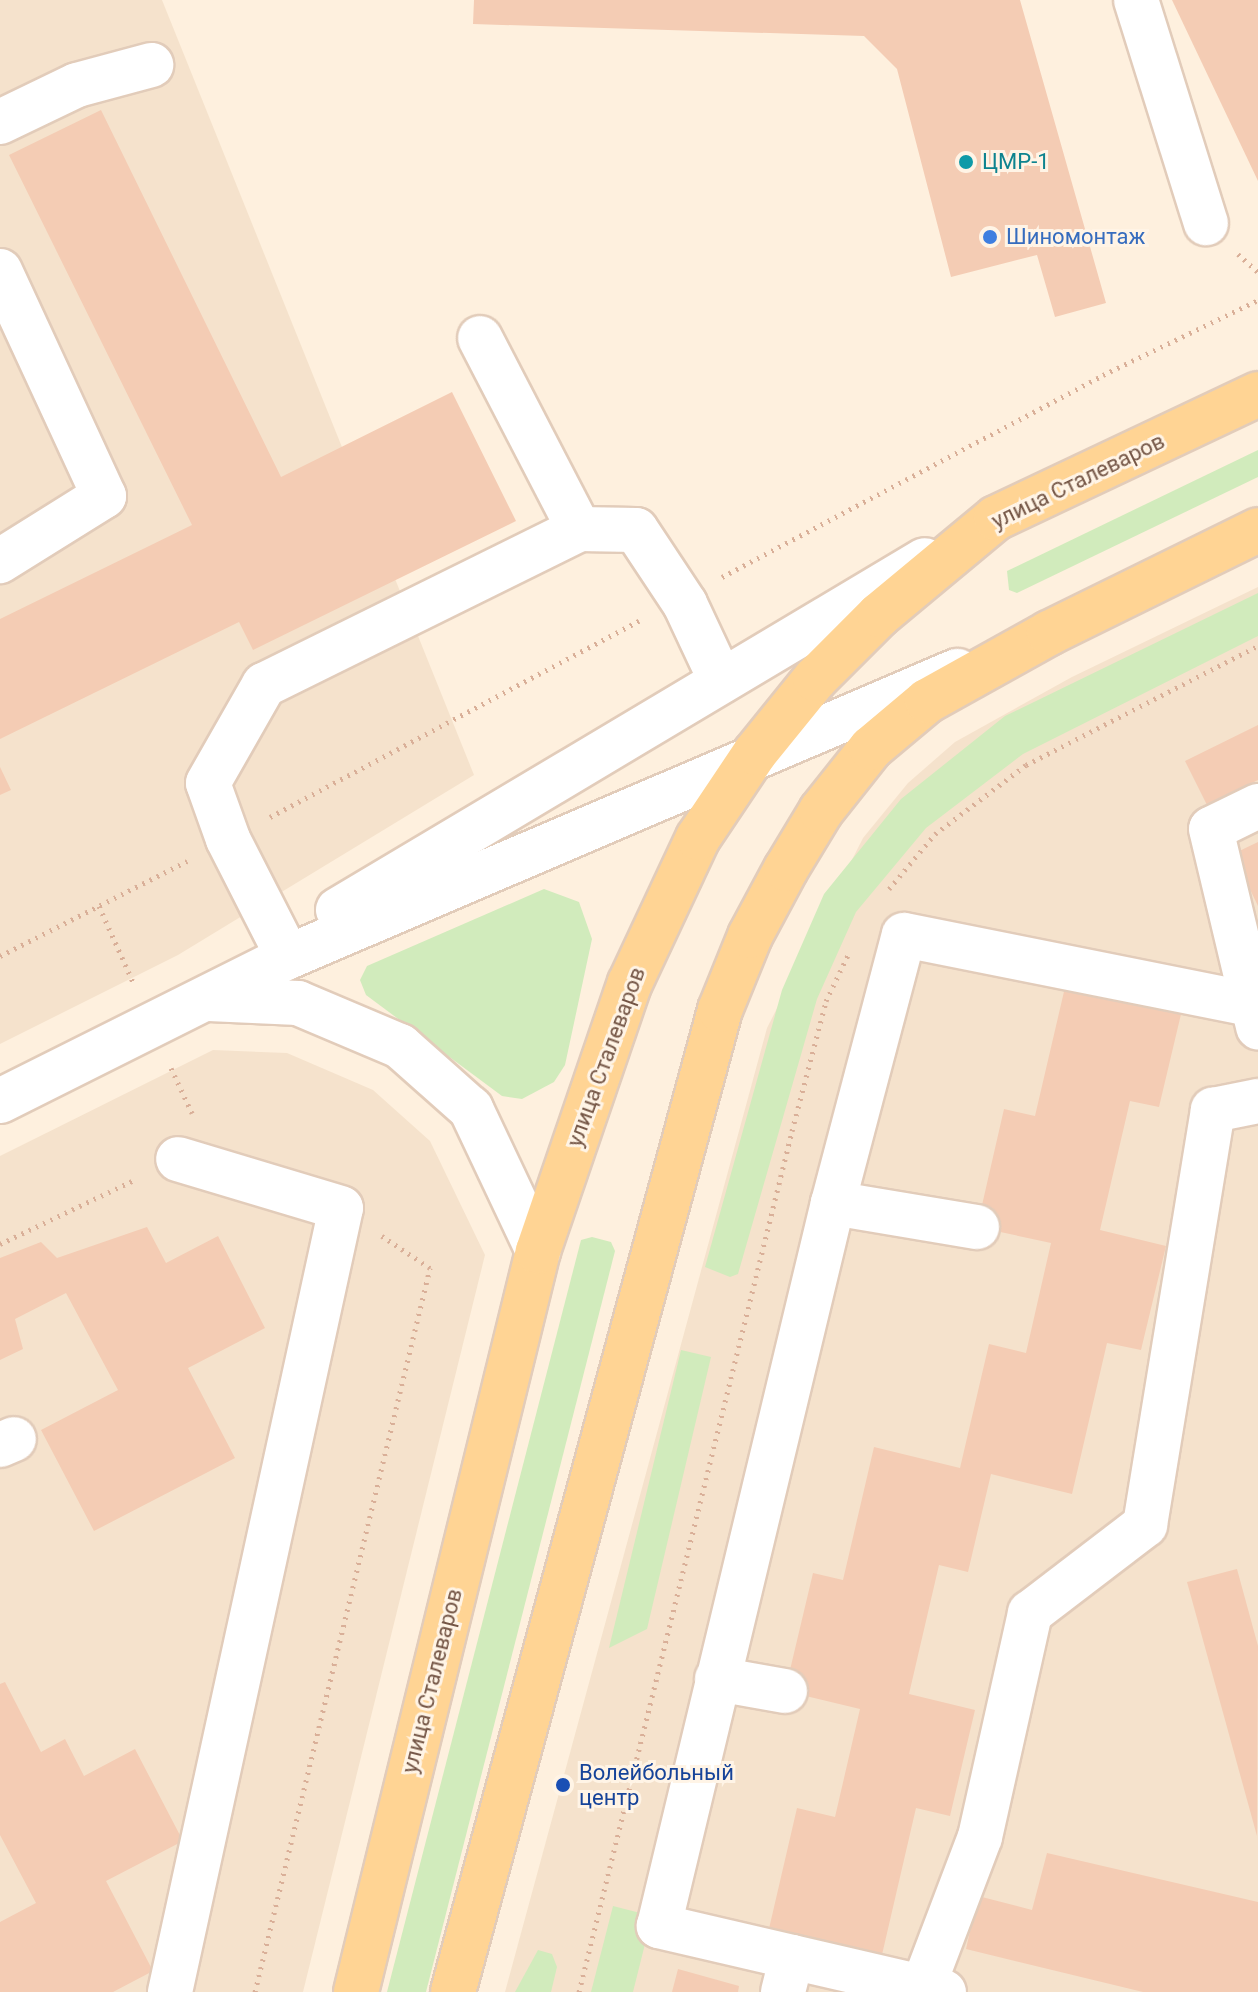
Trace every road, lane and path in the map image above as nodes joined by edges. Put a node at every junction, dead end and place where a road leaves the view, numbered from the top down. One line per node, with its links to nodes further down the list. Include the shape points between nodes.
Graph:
1 (1136, 0): 4 (street)
2 (151, 65): 3 (street, via 77,85)
3 (0, 122)
4 (1206, 223)
5 (0, 271): 12 (street, via 104,496)
6 (1258, 300): 13 (path, via 1103,375)
7 (480, 338): 10 (street)
8 (1258, 394): 9 (main road, улица Сталеваров)
9 (996, 518): 15 (street); 16 (main road, улица Сталеваров, via 879,615 815,679)
10 (579, 529): 13 (street, via 636,530); 18 (street, via 264,685 208,783)
11 (1258, 530): 14 (main road)
12 (0, 561)
13 (682, 599): 15 (street); 18 (path)
14 (1049, 633): 16 (street); 38 (main road, via 927,701 871,748 821,811 750,936 720,1010)
15 (721, 681): 19 (street)
16 (755, 753): 19 (street); 30 (main road, улица Сталеваров, via 698,838 630,983)
17 (1258, 806): 22 (street, via 1211,829)
18 (228, 839): 19 (street); 20 (path)
19 (285, 950): 21 (street)
20 (0, 956)
21 (203, 999): 23 (street); 30 (street, via 298,1003 400,1046 471,1109)
22 (1257, 1014): 26 (street, via 904,935)
23 (0, 1101)
24 (1258, 1101): 34 (street, via 1213,1110 1145,1525 1030,1613 980,1837)
25 (178, 1159): 27 (street); 29 (path)
26 (833, 1203): 28 (street); 31 (street)
27 (341, 1208): 35 (street); 36 (path, via 430,1268)
28 (977, 1227)
29 (0, 1244)
30 (538, 1251): 37 (main road, улица Сталеваров)
31 (717, 1679): 32 (street); 33 (street, via 659,1926)
32 (785, 1691)
33 (788, 1974): 34 (street)
34 (934, 1990)
35 (170, 1992)
36 (255, 1992)
37 (356, 1992)
38 (453, 1992)

